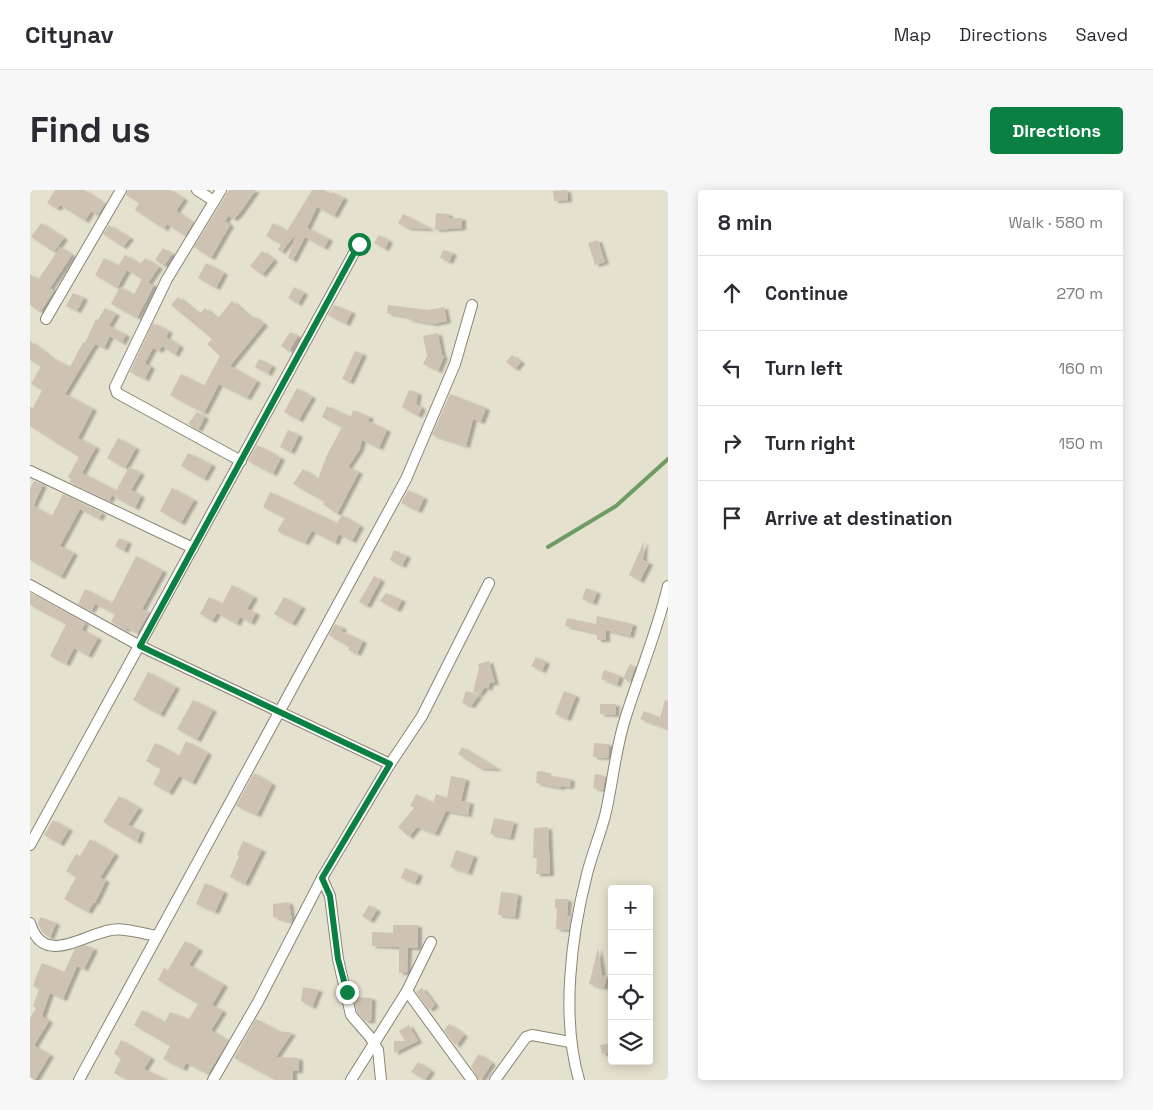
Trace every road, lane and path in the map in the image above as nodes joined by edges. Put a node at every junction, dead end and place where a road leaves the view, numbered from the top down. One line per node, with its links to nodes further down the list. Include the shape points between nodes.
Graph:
1 (122, 190): 7 (street)
2 (197, 190): 4 (street)
3 (221, 190): 4 (street)
4 (214, 200): 8 (street, via 166,280 115,387 117,393)
5 (359, 244): 8 (street)
6 (472, 305): 15 (street, via 455,364 406,479)
7 (46, 319)
8 (241, 461): 10 (street)
9 (30, 471): 10 (street)
10 (193, 548): 14 (street)
11 (489, 582): 16 (street, via 422,716)
12 (30, 585): 14 (street)
13 (668, 586): 23 (street, via 652,647 619,739 605,814 587,874 573,959)
14 (140, 646): 15 (street); 17 (street)
15 (278, 712): 16 (street); 20 (street)
16 (390, 764): 18 (street)
17 (30, 845)
18 (322, 878): 24 (street, via 330,896 338,959 351,1015); 26 (street, via 258,1002)
19 (30, 923): 20 (street, via 34,936 42,943 64,946 110,930)
20 (157, 936): 25 (street)
21 (432, 942): 22 (street)
22 (407, 991): 24 (street); 29 (street)
23 (570, 1042): 30 (street, via 532,1035 526,1037); 31 (street)
24 (374, 1043): 27 (street); 28 (street, via 378,1050)
25 (79, 1080)
26 (213, 1080)
27 (351, 1080)
28 (381, 1080)
29 (472, 1080)
30 (495, 1080)
31 (579, 1080)

